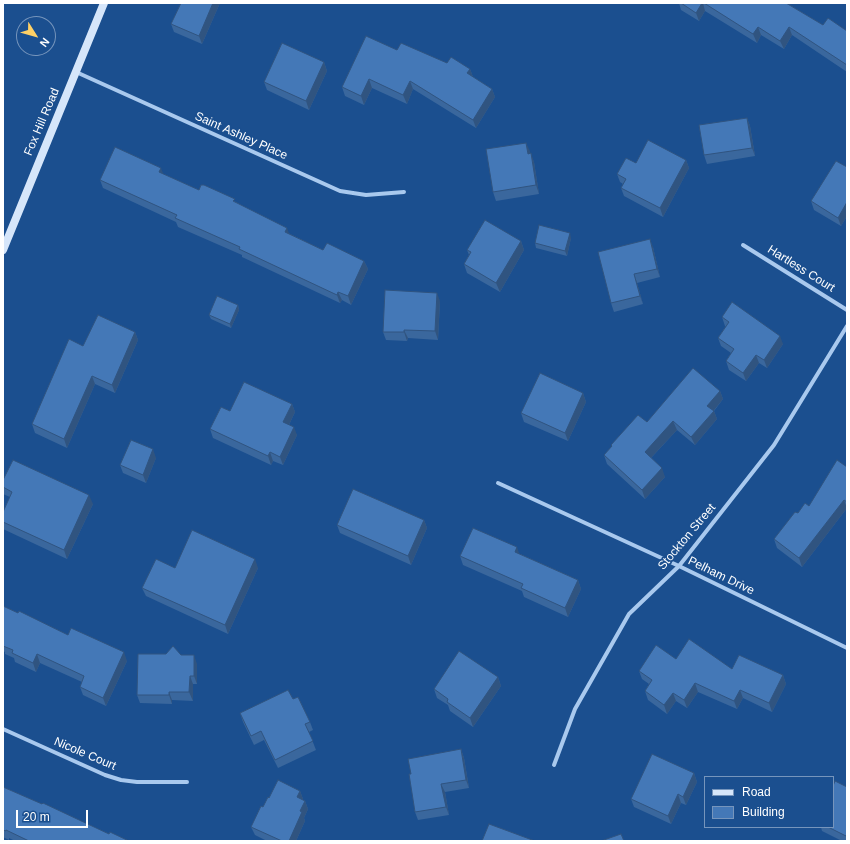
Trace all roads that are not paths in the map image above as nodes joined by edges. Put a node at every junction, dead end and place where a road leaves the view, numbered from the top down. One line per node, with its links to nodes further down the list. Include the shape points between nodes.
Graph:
1 (104, 3): 2 (main road, Fox Hill Road)
2 (76, 72): 3 (street, Saint Ashley Place, via 340,191 366,195); 5 (main road, Fox Hill Road)
3 (404, 192)
4 (743, 245): 6 (street, Hartless Court)
5 (3, 250)
6 (847, 310)
7 (847, 326): 9 (street, Stockton Street, via 774,445)
8 (498, 483): 9 (street, Pelham Drive)
9 (679, 566): 10 (street, Pelham Drive); 12 (street, Stockton Street, via 630,614 575,709)
10 (847, 648)
11 (3, 729): 13 (street, Nicole Court, via 121,780)
12 (554, 765)
13 (187, 782)

